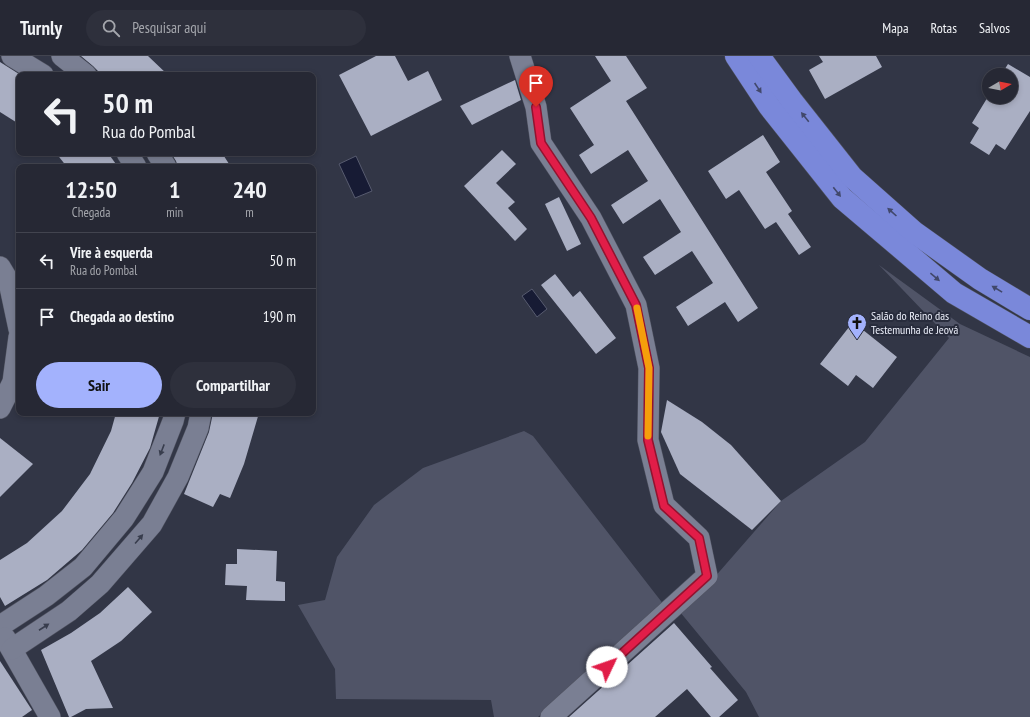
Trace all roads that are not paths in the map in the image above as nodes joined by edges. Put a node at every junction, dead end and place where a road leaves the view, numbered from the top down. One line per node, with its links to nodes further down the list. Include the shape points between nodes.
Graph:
1 (12, 56): 6 (street)
2 (62, 56): 7 (street)
3 (520, 56): 23 (street, via 536,107 541,143 591,218 636,305 649,368 648,440 664,506 699,538 707,576)
4 (736, 56): 11 (highway, one-way to 11, via 770,106 842,198 954,293)
5 (759, 56): 9 (highway, one-way to 5, via 980,279 914,232 852,176)
6 (38, 72)
7 (82, 72)
8 (0, 267): 10 (street, via 9,282)
9 (1030, 309)
10 (16, 315)
11 (1030, 337)
12 (16, 347): 13 (street)
13 (6, 380): 14 (street)
14 (0, 408)
15 (174, 417): 16 (street); 17 (street, one-way to 17, via 153,472 124,518)
16 (200, 421): 18 (street, one-way to 16, via 152,524 178,477)
17 (83, 567): 18 (street); 19 (street, via 46,596)
18 (100, 584): 21 (street, one-way to 18, via 69,611)
19 (0, 626)
20 (0, 631): 21 (street)
21 (12, 649): 22 (street)
22 (50, 717)
23 (551, 717)

